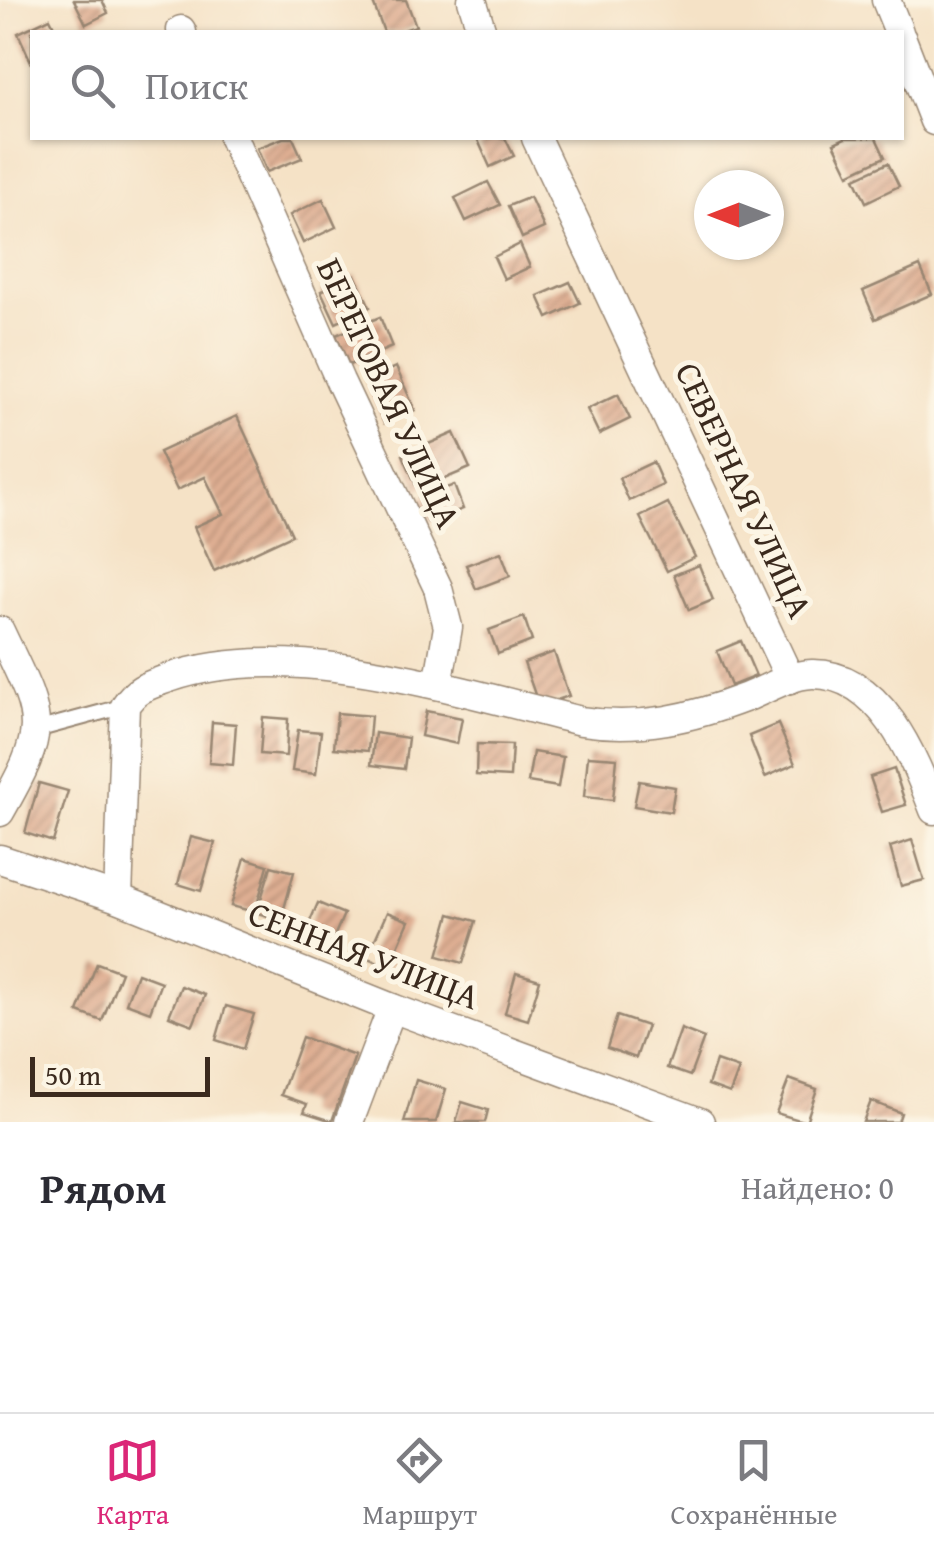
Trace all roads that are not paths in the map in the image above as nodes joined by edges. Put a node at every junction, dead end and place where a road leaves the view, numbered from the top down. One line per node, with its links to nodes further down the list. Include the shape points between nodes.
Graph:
1 (472, 0): 3 (street)
2 (886, 0): 4 (street)
3 (481, 30)
4 (898, 30)
5 (904, 46): 6 (street)
6 (934, 121)
7 (234, 140): 11 (street, БЕРЕГОВАЯ УЛИЦА, via 438,588 448,626)
8 (537, 140): 10 (street, СЕВЕРНАЯ УЛИЦА)
9 (0, 631): 13 (street, via 35,711)
10 (790, 679): 11 (street, via 702,713 613,726); 14 (street, via 835,679 877,704 907,745)
11 (438, 685): 12 (street, via 326,666 211,667 142,687)
12 (126, 706): 13 (lane); 17 (street)
13 (36, 730): 15 (street, via 26,766)
14 (934, 810)
15 (0, 812)
16 (0, 859): 17 (street, СЕННАЯ УЛИЦА)
17 (118, 898): 18 (street, СЕННАЯ УЛИЦА)
18 (392, 1008): 19 (street); 20 (street, СЕННАЯ УЛИЦА)
19 (349, 1122)
20 (700, 1122)

